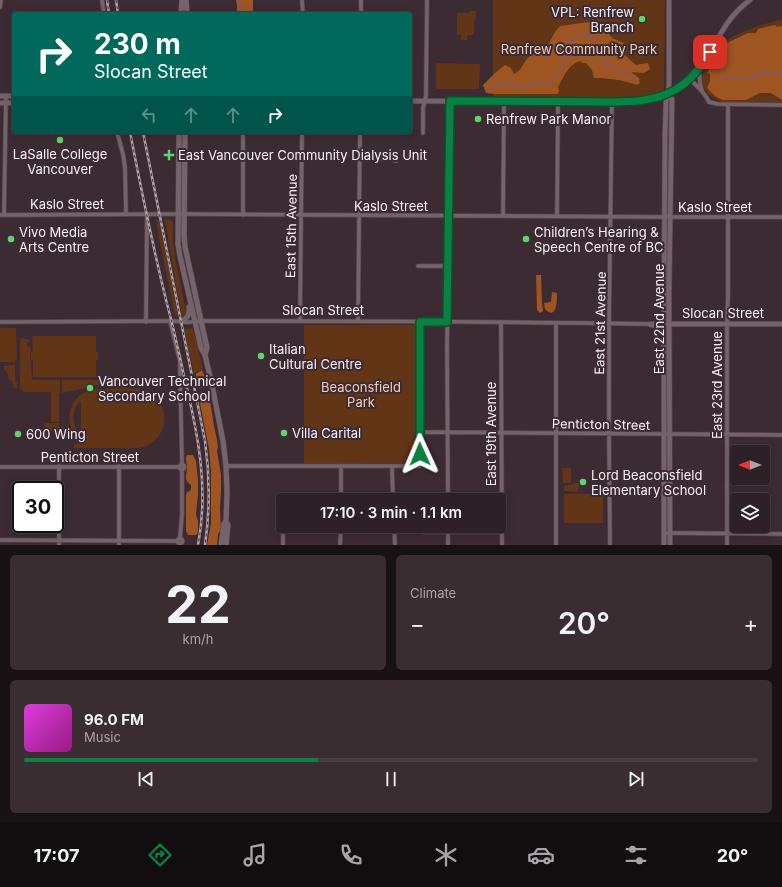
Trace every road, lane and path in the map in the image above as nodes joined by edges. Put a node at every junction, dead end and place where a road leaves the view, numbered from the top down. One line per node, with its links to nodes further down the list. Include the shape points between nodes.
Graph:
1 (1, 0): 10 (street)
2 (102, 0): 11 (street)
3 (182, 0): 12 (main road)
4 (186, 0): 13 (main road)
5 (302, 0): 14 (street)
6 (361, 0): 15 (street)
7 (427, 0): 24 (street)
8 (669, 0): 19 (street, East 22nd Avenue)
9 (750, 0): 16 (street, via 730,19)
10 (0, 7)
11 (104, 12)
12 (181, 12)
13 (187, 12)
14 (303, 12)
15 (361, 12)
16 (699, 70): 17 (street); 18 (street)
17 (690, 79): 18 (street); 19 (street)
18 (702, 91): 32 (street, via 709,102)
19 (668, 94): 28 (street, via 642,101); 56 (street, East 22nd Avenue, via 672,99); 58 (street, East 22nd Avenue)
20 (0, 96): 21 (street)
21 (6, 96): 22 (street); 30 (street)
22 (12, 96)
23 (412, 101): 24 (street)
24 (425, 101): 25 (street); 34 (street)
25 (450, 101): 26 (street); 51 (street)
26 (504, 101): 27 (street); 52 (street)
27 (558, 101): 28 (street); 53 (street)
28 (612, 101): 55 (street, East 21st Avenue)
29 (0, 103): 30 (street)
30 (6, 103): 31 (street); 47 (street)
31 (12, 103)
32 (728, 104): 33 (street); 54 (street, East 23rd Avenue)
33 (782, 105)
34 (423, 133)
35 (118, 134): 43 (street, via 126,168)
36 (179, 134): 45 (main road)
37 (185, 134): 46 (main road)
38 (243, 134): 48 (street)
39 (302, 134): 49 (street, East 15th Avenue)
40 (360, 134): 41 (street)
41 (360, 159): 42 (street); 50 (street)
42 (396, 161)
43 (126, 214): 44 (street, Kaslo Street); 47 (street, Kaslo Street)
44 (147, 214): 45 (street, Kaslo Street); 67 (street)
45 (178, 214): 46 (street, Kaslo Street); 61 (main road, via 178,244)
46 (184, 214): 48 (street, Kaslo Street); 64 (main road, via 186,255)
47 (2, 215)
48 (242, 215): 49 (street, Kaslo Street)
49 (301, 215): 50 (street, Kaslo Street); 65 (street, East 15th Avenue)
50 (359, 215): 51 (street, Kaslo Street); 69 (street)
51 (449, 216): 52 (street, Kaslo Street); 60 (street)
52 (503, 216): 53 (street, Kaslo Street)
53 (557, 216): 55 (street, Kaslo Street)
54 (728, 216): 56 (street, Kaslo Street); 57 (street, Kaslo Street); 76 (street, East 23rd Avenue)
55 (611, 217): 58 (street, Kaslo Street); 74 (street, East 21st Avenue)
56 (670, 217): 58 (street, Kaslo Street); 75 (street, East 22nd Avenue)
57 (782, 217)
58 (664, 218): 75 (street, East 22nd Avenue)
59 (418, 266): 60 (street)
60 (448, 266): 71 (street)
61 (188, 294): 62 (main road, via 189,314); 63 (main road)
62 (183, 321): 63 (street, Slocan Street); 68 (street, Slocan Street)
63 (195, 321): 64 (street, Slocan Street); 78 (main road)
64 (201, 321): 65 (street, Slocan Street); 78 (main road, via 207,348)
65 (300, 321): 69 (street, Slocan Street)
66 (0, 322): 67 (street, Slocan Street)
67 (146, 322): 68 (street, Slocan Street)
68 (170, 322): 93 (street, via 180,361)
69 (358, 322): 70 (street, Slocan Street)
70 (420, 322): 71 (street, Slocan Street); 79 (street)
71 (447, 322): 72 (street, Slocan Street); 80 (street)
72 (501, 322): 73 (street, Slocan Street); 81 (street, East 19th Avenue)
73 (556, 323): 74 (street, Slocan Street); 82 (street)
74 (609, 323): 75 (street, Slocan Street); 83 (street, East 21st Avenue)
75 (667, 324): 76 (street, Slocan Street); 84 (street, East 22nd Avenue)
76 (727, 324): 77 (street, Slocan Street); 85 (street, East 23rd Avenue)
77 (782, 324)
78 (205, 355): 89 (main road)
79 (419, 432): 80 (street, Penticton Street); 91 (street, via 420,466)
80 (447, 432): 81 (street, Penticton Street); 96 (street)
81 (501, 433): 82 (street, Penticton Street); 97 (street, East 19th Avenue)
82 (555, 433): 83 (street, Penticton Street); 118 (street)
83 (609, 434): 84 (street, Penticton Street); 119 (street, East 21st Avenue)
84 (666, 434): 85 (street, Penticton Street); 104 (street, East 22nd Avenue)
85 (727, 434): 86 (street, Penticton Street); 105 (street, East 23rd Avenue)
86 (782, 435)
87 (59, 466): 88 (street, Penticton Street); 92 (street, Penticton Street); 109 (street)
88 (119, 466): 93 (street, Penticton Street); 110 (street)
89 (226, 466): 90 (street); 98 (main road)
90 (341, 466): 91 (street); 94 (street)
91 (392, 466): 95 (street)
92 (0, 467)
93 (181, 467): 108 (street, via 182,514)
94 (341, 493)
95 (393, 493)
96 (448, 493)
97 (502, 493)
98 (226, 521): 111 (main road); 112 (main road)
99 (283, 533): 113 (street)
100 (341, 533): 114 (street)
101 (394, 533): 115 (street)
102 (448, 533): 116 (street)
103 (502, 533): 117 (street, East 19th Avenue)
104 (667, 533): 105 (street); 120 (street, East 22nd Avenue); 121 (street, East 22nd Avenue)
105 (727, 533): 106 (street); 122 (street, East 23rd Avenue)
106 (782, 534)
107 (0, 540): 109 (street)
108 (179, 542): 110 (street)
109 (59, 543): 110 (street)
110 (119, 543)
111 (221, 545)
112 (226, 545)
113 (283, 545)
114 (340, 545)
115 (395, 545)
116 (448, 545)
117 (502, 545)
118 (556, 545)
119 (610, 545)
120 (664, 545)
121 (670, 545)
122 (727, 545)

